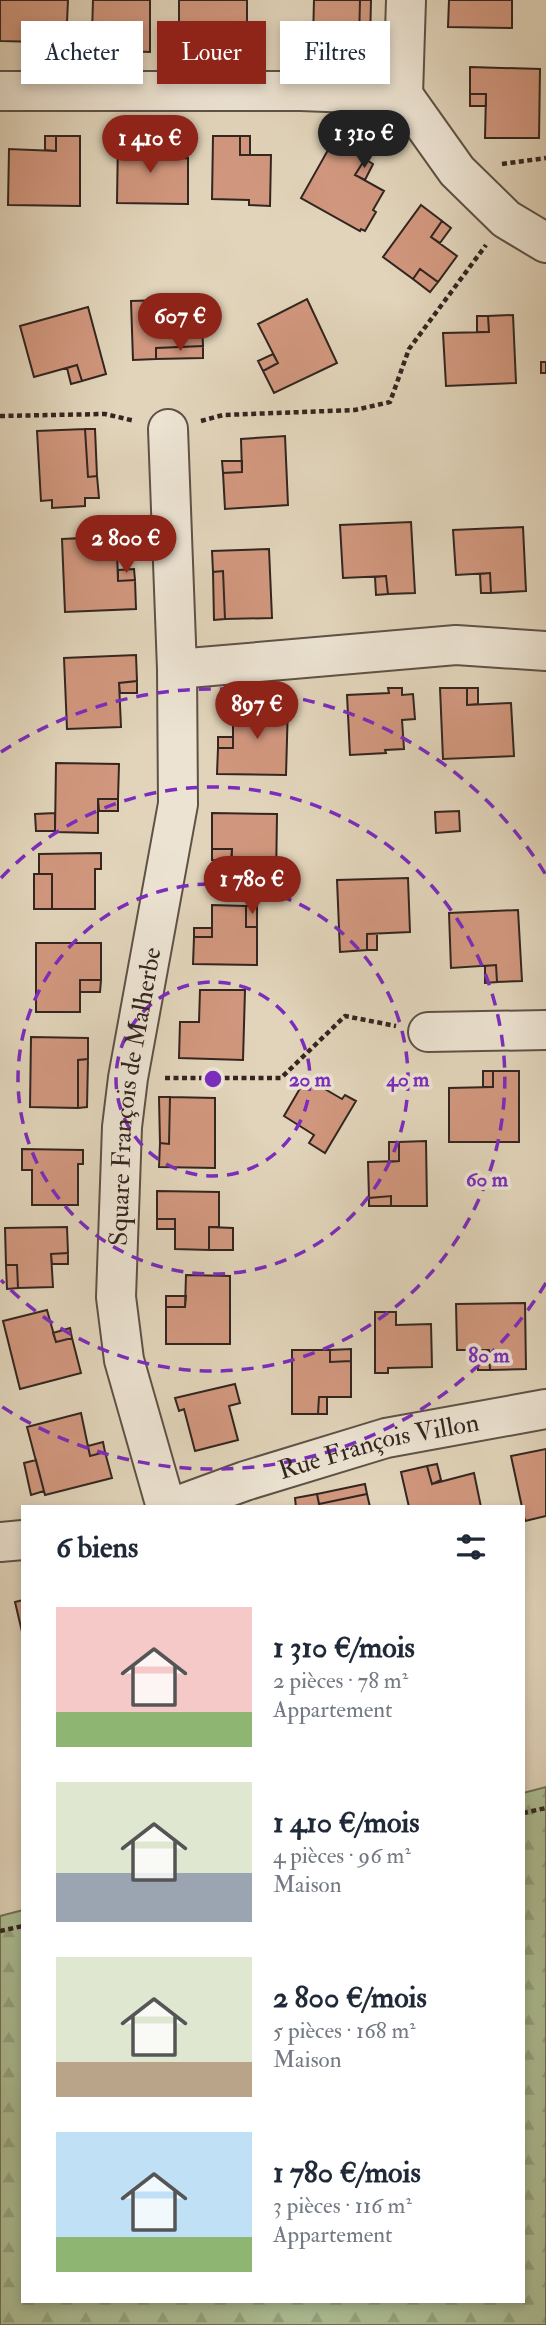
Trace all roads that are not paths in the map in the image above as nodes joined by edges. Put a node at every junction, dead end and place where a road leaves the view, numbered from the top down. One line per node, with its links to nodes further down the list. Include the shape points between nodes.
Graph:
1 (406, 0): 3 (street)
2 (0, 91): 3 (street)
3 (403, 95): 4 (street, via 457,171 506,219)
4 (546, 243)
5 (168, 429): 7 (street, Square François de Malherbe)
6 (546, 651): 7 (street, via 456,645)
7 (177, 668): 11 (street, Square François de Malherbe, via 178,804 128,1078 116,1297 124,1360)
8 (546, 1030): 9 (street)
9 (428, 1032)
10 (546, 1409): 12 (street, Rue François Villon, via 386,1438)
11 (165, 1505)
12 (179, 1505)
13 (21, 1540): 14 (street)
14 (0, 1542)

